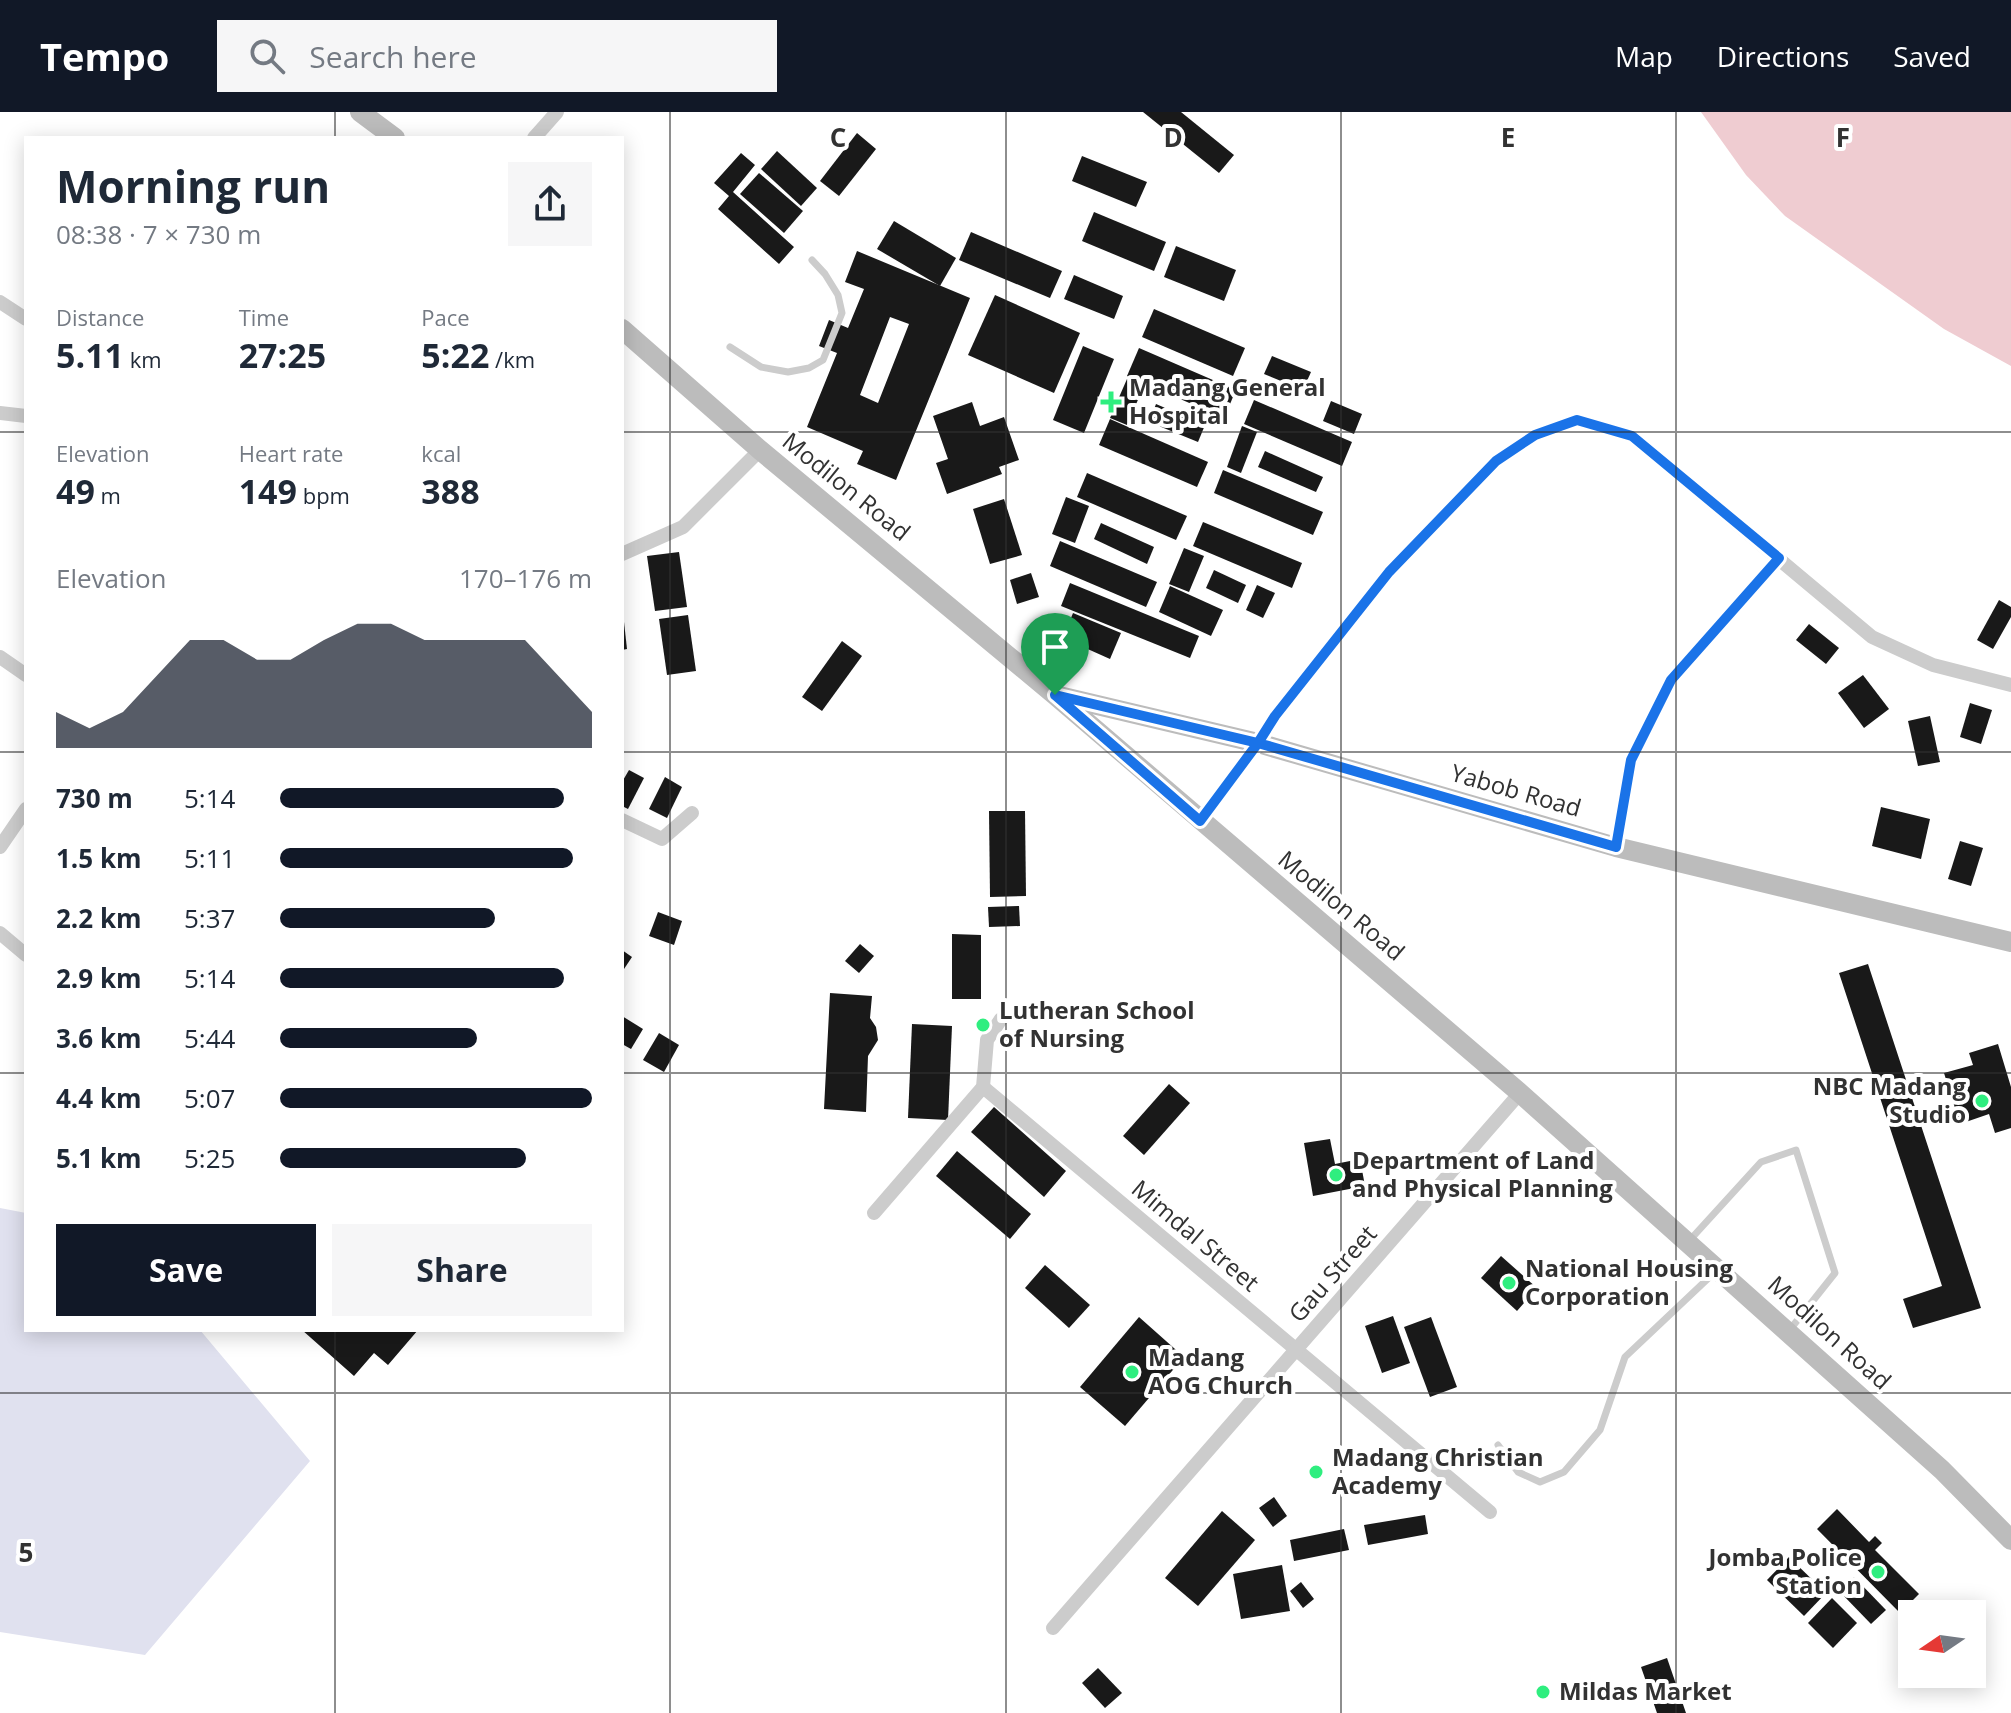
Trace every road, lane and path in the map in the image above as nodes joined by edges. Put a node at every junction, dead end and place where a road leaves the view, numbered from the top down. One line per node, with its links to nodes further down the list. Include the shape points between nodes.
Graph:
1 (360, 112): 3 (main road)
2 (557, 112): 4 (street)
3 (392, 136)
4 (536, 136)
5 (812, 260): 9 (lane, via 838,295 842,313 823,360 788,372 761,367)
6 (0, 302): 7 (street)
7 (24, 318)
8 (624, 331): 12 (main road, Modilon Road)
9 (730, 347)
10 (0, 413): 11 (street)
11 (24, 416)
12 (760, 450): 13 (street, via 683,527); 18 (main road, Modilon Road)
13 (624, 553)
14 (1779, 558): 17 (street, via 1872,637 1933,665); 19 (street, via 1632,436 1577,420 1535,435 1496,461 1389,572); 25 (street, via 1671,680 1631,760)
15 (0, 657): 16 (street)
16 (24, 674)
17 (2011, 685)
18 (1055, 695): 19 (main road, Yabob Road); 23 (main road, Modilon Road)
19 (1258, 743): 23 (street); 25 (main road, Yabob Road)
20 (24, 812): 24 (street)
21 (692, 813): 22 (street, via 662,839)
22 (624, 821)
23 (1200, 821): 31 (main road, Modilon Road)
24 (0, 847)
25 (1616, 847): 27 (main road, Yabob Road)
26 (0, 933): 28 (street)
27 (2011, 942)
28 (24, 953)
29 (1001, 1019): 30 (street, via 987,1040)
30 (983, 1087): 32 (street); 36 (street, Mimdal Street)
31 (1520, 1093): 33 (main road, Modilon Road); 36 (street, Gau Street)
32 (874, 1213)
33 (1688, 1243): 34 (main road, Modilon Road); 35 (lane, via 1761,1162 1796,1150 1835,1273)
34 (1718, 1269): 35 (main road, Modilon Road); 37 (lane, via 1625,1357 1600,1430 1564,1472 1540,1482 1518,1472)
35 (1788, 1332): 39 (main road, Modilon Road, via 1942,1470)
36 (1297, 1350): 38 (street, Mimdal Street); 40 (street, Gau Street)
37 (1498, 1445)
38 (1490, 1512)
39 (2011, 1540)
40 (1053, 1628)

